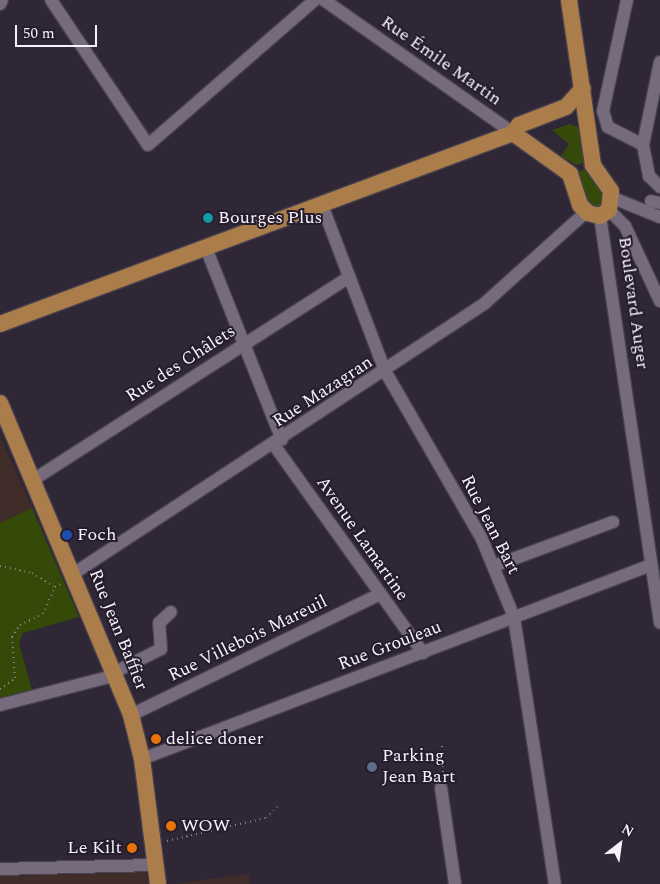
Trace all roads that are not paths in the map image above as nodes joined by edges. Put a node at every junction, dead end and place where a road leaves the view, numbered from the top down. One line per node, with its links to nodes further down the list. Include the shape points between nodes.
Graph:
1 (2, 0): 7 (street)
2 (51, 0): 3 (street, via 148,145)
3 (315, 0)
4 (324, 0): 12 (street, Rue Émile Martin)
5 (569, 0): 9 (main road)
6 (627, 0): 13 (street, via 603,111 608,127)
7 (0, 4)
8 (660, 62): 13 (street)
9 (583, 88): 10 (main road, via 566,107); 11 (main road)
10 (549, 114): 11 (main road, via 582,118); 12 (main road); 14 (main road, via 530,136)
11 (588, 130): 17 (main road)
12 (513, 133): 14 (main road); 16 (main road)
13 (642, 145): 15 (street, via 649,176)
14 (534, 147): 17 (main road, via 570,174)
15 (660, 187)
16 (322, 204): 19 (main road); 20 (street, Rue Jean Bart)
17 (598, 214): 18 (street, via 640,209); 21 (street, via 624,226); 24 (street, Rue Mazagran, via 485,303); 29 (street, Boulevard Auger)
18 (660, 217)
19 (206, 248): 22 (main road); 23 (street, Avenue Lamartine)
20 (349, 277): 23 (street, Rue des Châlets); 24 (street, Rue Jean Bart)
21 (660, 301)
22 (0, 324)
23 (242, 346): 26 (street, Avenue Lamartine); 27 (street, Rue des Châlets)
24 (386, 371): 26 (street, Rue Mazagran); 30 (street, Rue Jean Bart)
25 (0, 403): 27 (main road, Rue Jean Baffier)
26 (278, 442): 31 (street, Rue Mazagran); 32 (street, Avenue Lamartine)
27 (33, 480): 31 (main road, Rue Jean Baffier)
28 (612, 522): 30 (street)
29 (651, 565): 34 (street, Rue Grouleau); 35 (street, Boulevard Auger)
30 (494, 566): 34 (street, Rue Jean Bart)
31 (73, 574): 37 (main road, Rue Jean Baffier)
32 (380, 594): 36 (street, Avenue Lamartine); 39 (street, Rue Villebois Mareuil)
33 (171, 612): 37 (street, via 159,623 161,649)
34 (514, 617): 36 (street, Rue Grouleau); 46 (street, Rue Jean Bart)
35 (660, 623)
36 (423, 653): 40 (street, Rue Grouleau)
37 (116, 673): 38 (street); 39 (main road, Rue Jean Baffier)
38 (0, 705)
39 (131, 715): 40 (main road, Rue Jean Baffier)
40 (142, 759): 42 (main road, Rue Jean Baffier)
41 (441, 788): 45 (street)
42 (155, 865): 43 (street); 44 (main road, Rue Jean Baffier)
43 (0, 869)
44 (158, 884)
45 (455, 884)
46 (555, 884)

